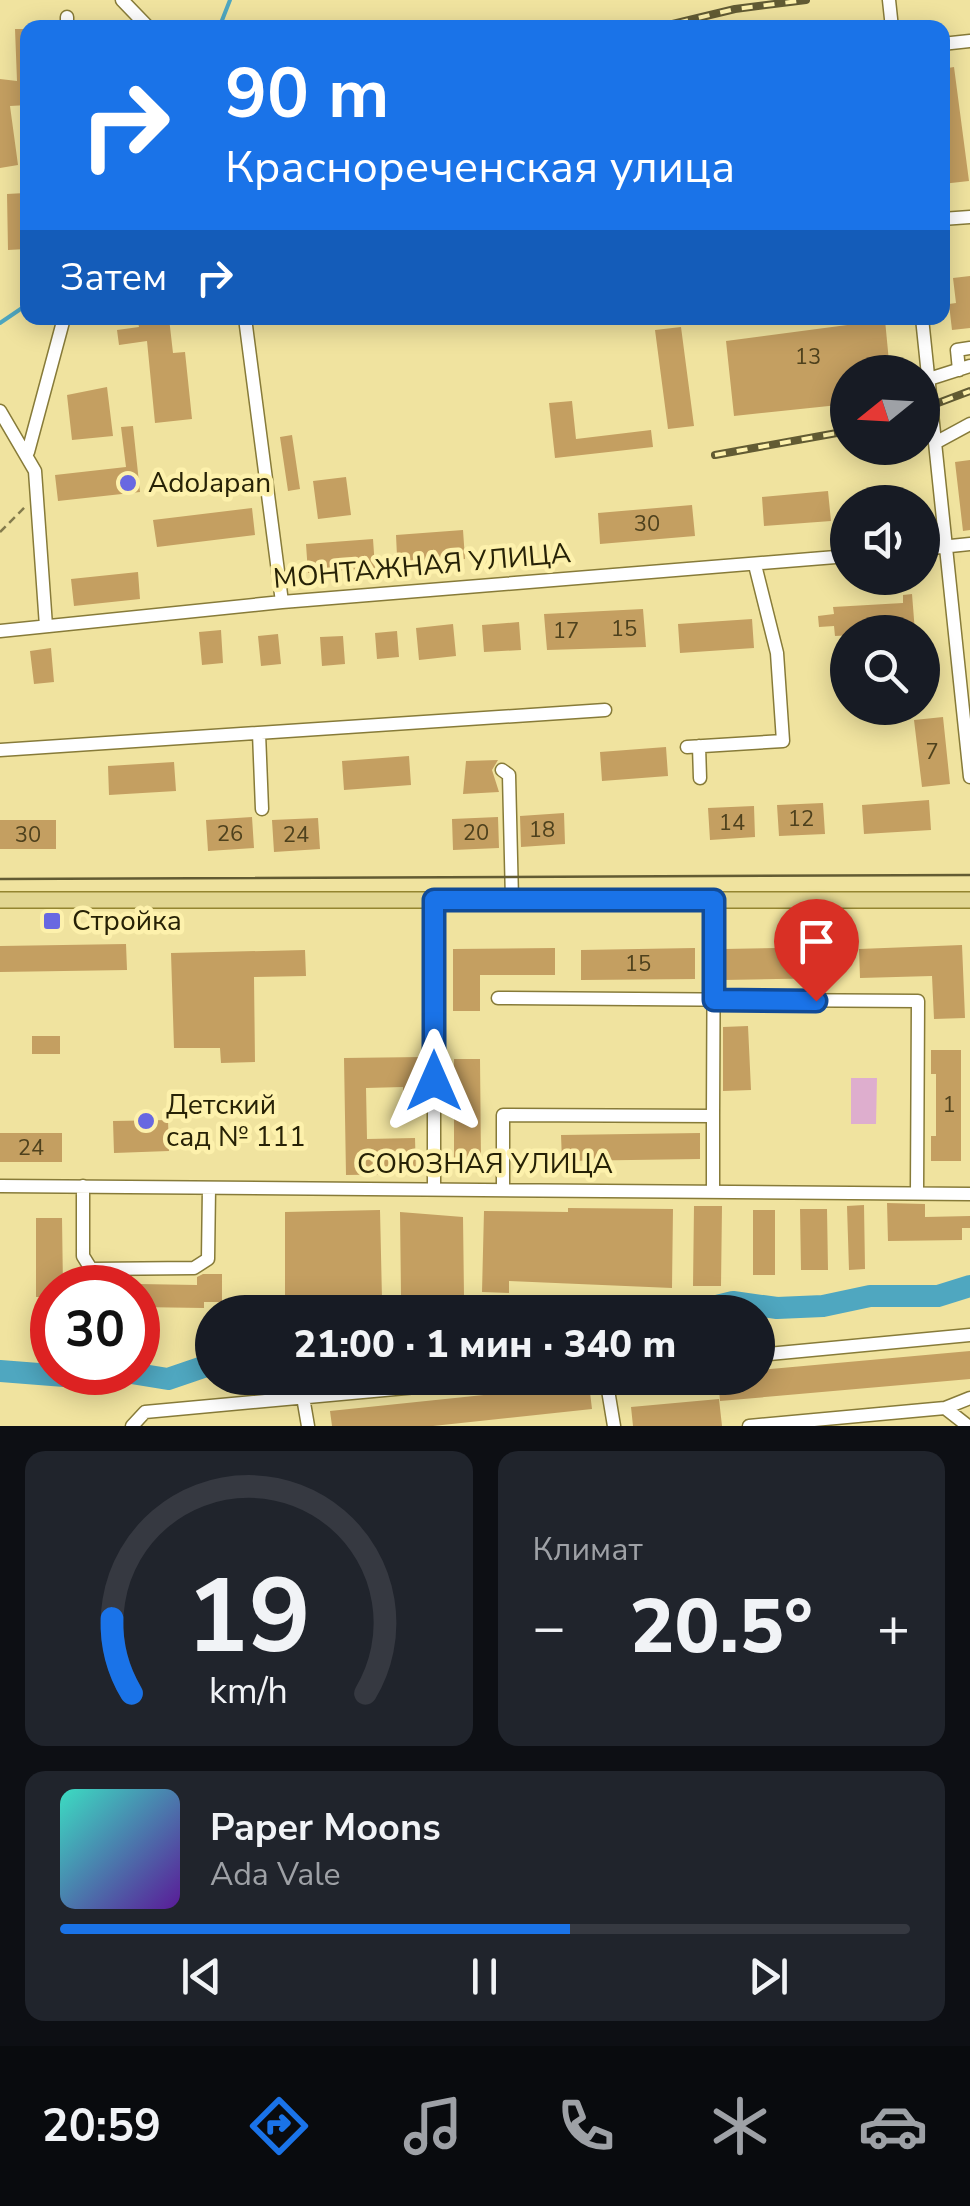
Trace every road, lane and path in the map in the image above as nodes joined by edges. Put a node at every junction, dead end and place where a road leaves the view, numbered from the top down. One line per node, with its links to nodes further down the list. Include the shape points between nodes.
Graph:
1 (122, 0): 2 (street)
2 (141, 20)
3 (62, 325): 13 (street)
4 (245, 325): 20 (street)
5 (923, 325): 7 (street)
6 (970, 348): 8 (street, via 957,350)
7 (926, 355)
8 (965, 368): 9 (street)
9 (940, 376)
10 (0, 411): 13 (street)
11 (970, 424): 12 (street)
12 (940, 440)
13 (28, 452): 21 (street, via 40,509)
14 (938, 465): 16 (street)
15 (970, 544): 16 (street)
16 (947, 546): 17 (street); 23 (street)
17 (940, 547)
18 (830, 558): 19 (street, МОНТАЖНАЯ УЛИЦА)
19 (755, 565): 20 (street, МОНТАЖНАЯ УЛИЦА); 29 (street, via 777,654 783,741 693,746)
20 (282, 602): 21 (street, МОНТАЖНАЯ УЛИЦА)
21 (46, 626): 22 (street, МОНТАЖНАЯ УЛИЦА)
22 (0, 630)
23 (965, 682): 28 (street)
24 (605, 710): 25 (street)
25 (259, 733): 26 (street); 30 (street)
26 (0, 750)
27 (502, 770): 33 (street, via 509,775)
28 (970, 777)
29 (700, 778)
30 (262, 809)
31 (0, 900): 32 (main road)
32 (434, 900): 33 (main road); 42 (street)
33 (512, 900): 34 (main road)
34 (714, 900): 35 (main road); 37 (street)
35 (970, 900)
36 (498, 998): 37 (street)
37 (714, 1000): 38 (street); 45 (street, via 918,1001)
38 (713, 1116): 43 (street, via 503,1115); 44 (street)
39 (0, 1186): 40 (street, СОЮЗНАЯ УЛИЦА)
40 (82, 1186): 41 (street, СОЮЗНАЯ УЛИЦА); 41 (street, via 83,1256 90,1269 194,1268 208,1258)
41 (209, 1188): 42 (street, СОЮЗНАЯ УЛИЦА)
42 (434, 1189): 43 (street, СОЮЗНАЯ УЛИЦА)
43 (502, 1190): 44 (street, СОЮЗНАЯ УЛИЦА)
44 (713, 1192): 45 (street, СОЮЗНАЯ УЛИЦА)
45 (917, 1193): 46 (street, СОЮЗНАЯ УЛИЦА)
46 (970, 1194)
47 (970, 1334): 48 (street)
48 (775, 1353)
49 (335, 1395): 51 (street)
50 (608, 1395): 56 (street)
51 (303, 1398): 54 (street, via 145,1412); 55 (street)
52 (970, 1398): 53 (street)
53 (945, 1408): 57 (street); 58 (street)
54 (132, 1426)
55 (308, 1426)
56 (612, 1426)
57 (749, 1426)
58 (968, 1426)

